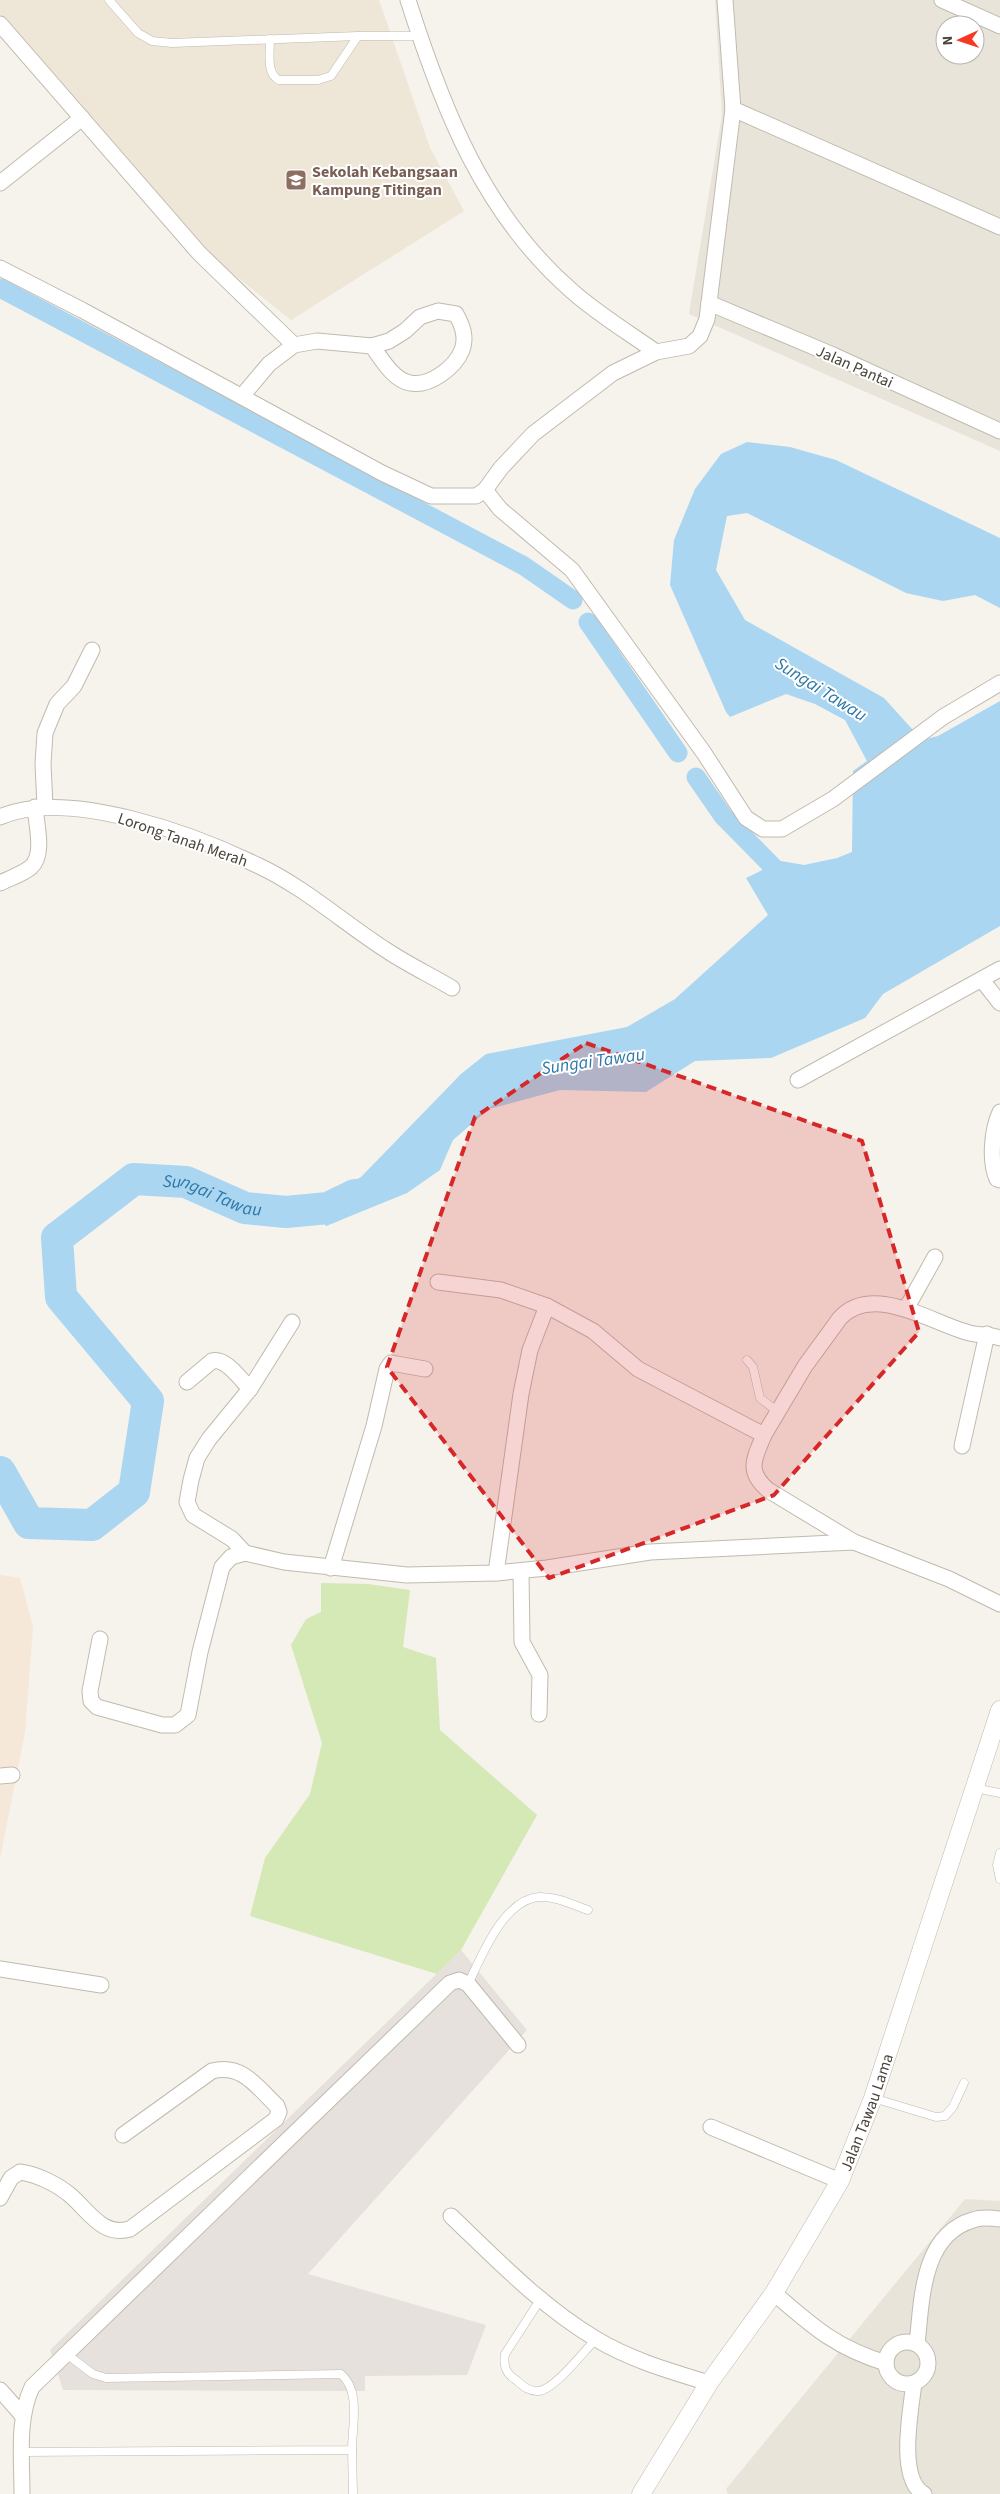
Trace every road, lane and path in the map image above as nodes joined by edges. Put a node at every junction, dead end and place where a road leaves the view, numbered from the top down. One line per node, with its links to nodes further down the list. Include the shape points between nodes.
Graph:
1 (109, 0): 9 (lane, via 138,32 152,41)
2 (408, 0): 8 (street)
3 (725, 0): 10 (street)
4 (942, 0): 6 (street)
5 (0, 24): 11 (street)
6 (1000, 26)
7 (358, 36): 8 (lane); 9 (lane); 9 (lane, via 331,76 318,80 274,78 270,72)
8 (419, 36): 18 (street, via 454,129 490,195 530,250 574,293)
9 (270, 39)
10 (733, 109): 13 (street); 15 (street)
11 (82, 118): 12 (street); 16 (street, via 199,253)
12 (0, 183)
13 (1000, 227)
14 (0, 268): 19 (street)
15 (709, 303): 18 (street, via 700,336 689,346); 20 (street, Jalan Pantai, via 832,354)
16 (294, 345): 17 (street, via 317,341); 19 (street, via 269,364)
17 (372, 346): 17 (street, via 396,376 409,384 430,382 451,366 462,350 464,329 456,314 438,311 420,317 389,342)
18 (656, 352): 21 (street, via 613,373 533,434)
19 (242, 396): 21 (street, via 382,473 431,496 476,496)
20 (1000, 431)
21 (485, 490): 23 (street, via 500,508 572,570 704,753 746,818 763,829 782,829 833,799 943,717)
22 (92, 650): 24 (street, via 74,686 58,704 45,733)
23 (1000, 683)
24 (40, 807): 25 (street, Lorong Tanah Merah); 26 (street, via 37,860 32,867); 29 (street, Lorong Tanah Merah, via 81,808 115,815 163,829 260,866 386,950)
25 (0, 817)
26 (0, 883)
27 (1000, 969): 28 (street)
28 (982, 980): 30 (street); 31 (street)
29 (452, 988)
30 (1000, 1003)
31 (798, 1080)
32 (1000, 1112): 33 (street, via 996,1123 993,1169)
33 (1000, 1180)
34 (935, 1257): 37 (street)
35 (438, 1282): 36 (street, via 501,1290)
36 (547, 1306): 45 (street, via 593,1331 638,1369); 51 (street, via 530,1350 521,1394)
37 (906, 1309): 39 (street, via 965,1332); 44 (street, via 865,1304 846,1311 805,1366)
38 (292, 1322): 43 (street)
39 (994, 1336): 46 (street)
40 (747, 1360): 44 (lane, via 753,1367 760,1398)
41 (425, 1369): 49 (street, via 391,1363 387,1369 374,1426)
42 (187, 1382): 43 (street, via 217,1359)
43 (250, 1389): 48 (street, via 197,1458 187,1502 193,1515 232,1538)
44 (778, 1412): 45 (street)
45 (764, 1435): 47 (street, via 754,1459 753,1472 758,1481)
46 (962, 1446)
47 (854, 1542): 50 (street, via 650,1552); 52 (street, via 949,1579)
48 (245, 1553): 49 (street); 53 (street, via 231,1557 222,1566 188,1715 175,1724 162,1725 97,1707 91,1701)
49 (331, 1568): 51 (street, via 407,1575)
50 (521, 1571): 51 (street); 55 (street, via 522,1642 540,1675)
51 (496, 1573)
52 (1000, 1604)
53 (100, 1639)
54 (1000, 1710): 56 (street, Jalan Tawau Lama)
55 (539, 1714)
56 (974, 1788): 57 (lane); 66 (street, Jalan Tawau Lama)
57 (1000, 1793)
58 (1000, 1853): 59 (lane, via 997,1865)
59 (1000, 1879)
60 (588, 1910): 62 (lane, via 558,1899 539,1897 521,1904 506,1916)
61 (0, 1969): 63 (street)
62 (468, 1984): 64 (street); 77 (street, via 458,1980 450,1983)
63 (100, 1985)
64 (518, 2045)
65 (964, 2083): 66 (lane, via 945,2116 936,2117)
66 (872, 2098): 69 (street, Jalan Tawau Lama)
67 (711, 2127): 69 (street)
68 (123, 2135): 70 (street, via 212,2071 223,2068 248,2078 277,2106 276,2119 130,2229 118,2232 105,2228 68,2193 30,2174 20,2172 10,2178)
69 (840, 2181): 73 (street, Jalan Tawau Lama)
70 (0, 2198)
71 (451, 2216): 74 (street)
72 (1000, 2219): 76 (street, via 974,2219 956,2228 938,2246 928,2266)
73 (774, 2293): 78 (street, via 830,2340 861,2356); 79 (street, Jalan Tawau Lama)
74 (540, 2300): 75 (street); 75 (lane, via 505,2354 503,2364 507,2374 527,2390 540,2391 551,2386)
75 (596, 2339): 79 (street, via 638,2360)
76 (917, 2344): 78 (street, via 903,2342 896,2345 890,2350); 80 (street, via 928,2361 924,2374)
77 (65, 2353): 82 (street, via 32,2387); 83 (lane, via 93,2374 106,2378 341,2374 348,2380 352,2391)
78 (886, 2363): 80 (street, via 895,2380)
79 (709, 2383): 85 (street, Jalan Tawau Lama)
80 (914, 2383): 90 (street, via 908,2463 912,2481)
81 (0, 2390): 82 (street)
82 (23, 2416): 84 (street)
83 (352, 2450): 84 (lane); 87 (lane)
84 (22, 2452): 86 (street)
85 (653, 2475): 88 (street, Jalan Tawau Lama); 89 (street, Jalan Tawau Lama)
86 (22, 2494)
87 (352, 2494)
88 (641, 2494)
89 (646, 2494)
90 (924, 2494)

